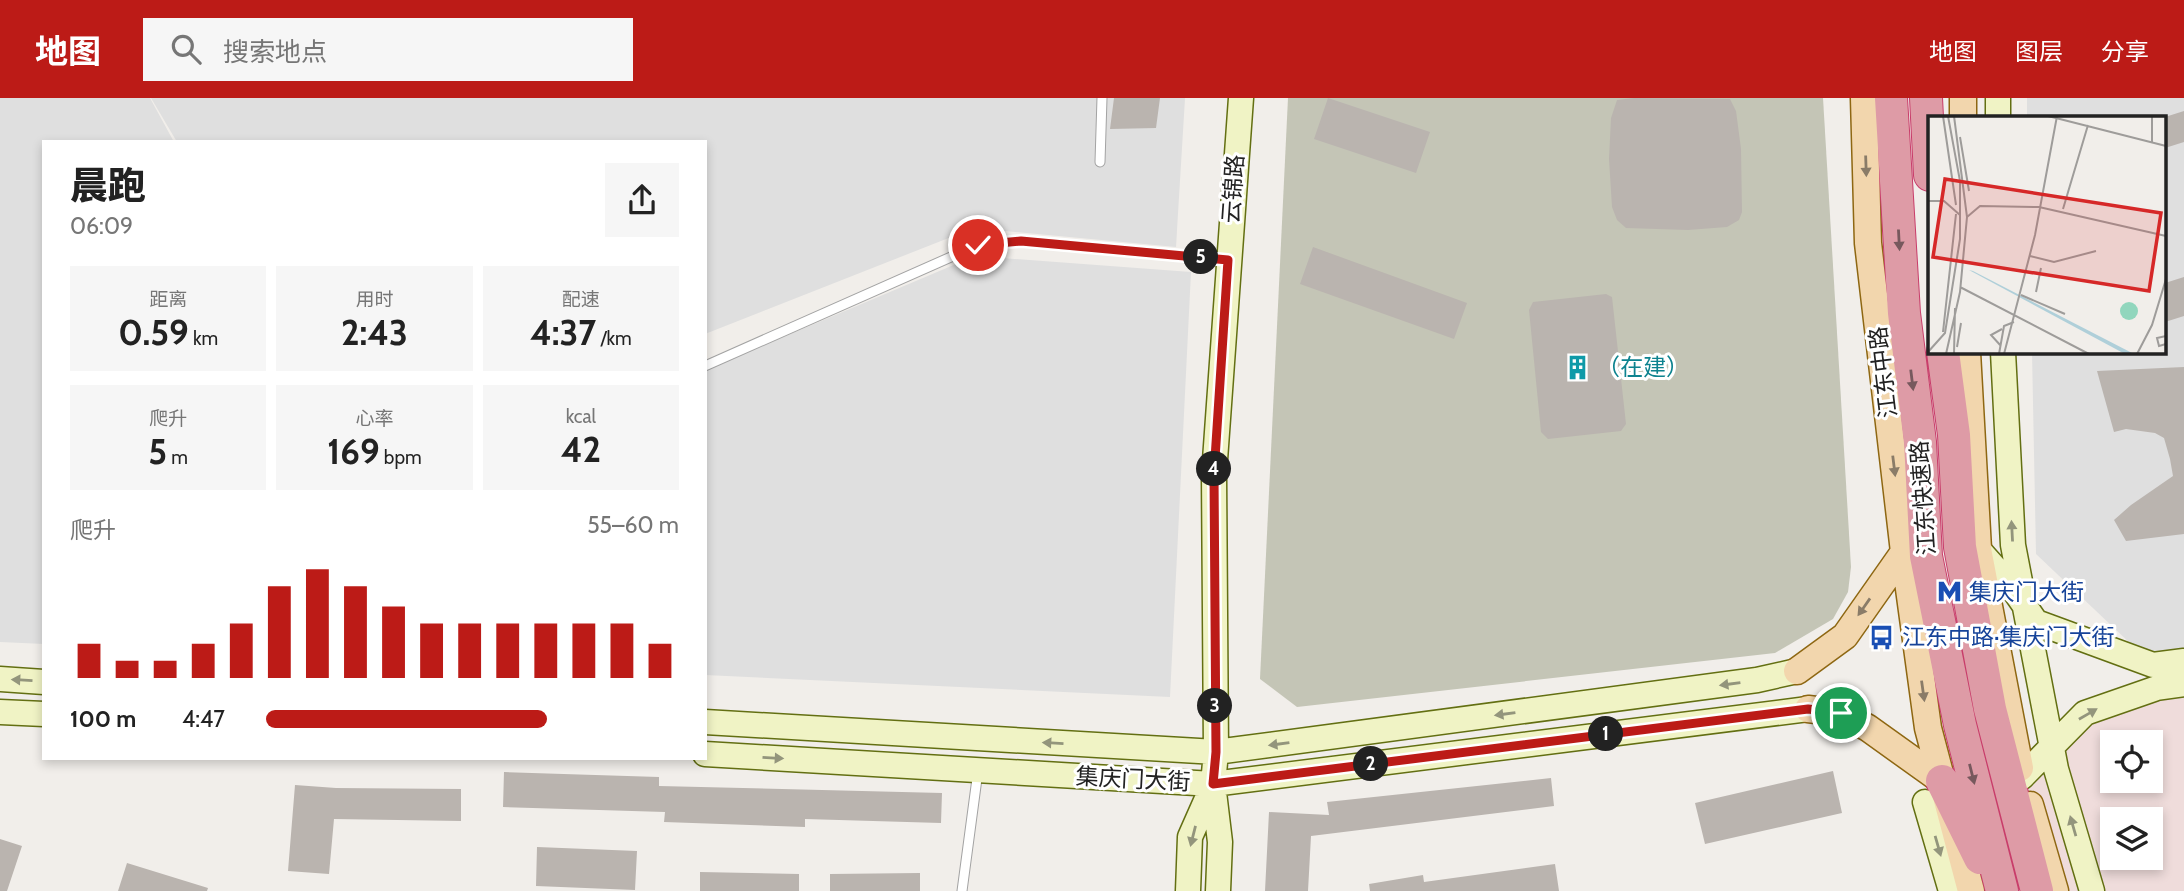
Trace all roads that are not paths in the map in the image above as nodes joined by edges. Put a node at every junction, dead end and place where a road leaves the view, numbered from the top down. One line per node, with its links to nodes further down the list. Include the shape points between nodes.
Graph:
1 (1102, 98): 11 (lane)
2 (1241, 98): 12 (main road, 云锦路)
3 (1864, 98): 18 (main road, 江东中路, one-way to 18, via 1868,243)
4 (1891, 98): 43 (highway, 江东快速路, one-way to 43, via 1926,556 1959,725)
5 (1926, 98): 10 (highway)
6 (1963, 98): 8 (main road)
7 (1998, 98): 9 (main road)
8 (1963, 116)
9 (1998, 116)
10 (1928, 136)
11 (1100, 162)
12 (1228, 260): 16 (lane, via 1021,241 978,245); 31 (main road, 云锦路, via 1214,474)
13 (1943, 354): 44 (highway, 江东快速路, via 1954,435 1960,547 1990,709)
14 (1967, 354): 17 (main road)
15 (2003, 354): 19 (main road, one-way to 15, via 2013,545)
16 (707, 365)
17 (1978, 549): 19 (main road); 34 (main road)
18 (1904, 552): 21 (main road, one-way to 21, via 1845,636); 36 (main road, 江东中路, one-way to 36)
19 (2024, 605): 22 (main road, via 2036,622); 30 (main road)
20 (2184, 661): 22 (main road)
21 (1797, 671): 31 (main road, 集庆门大街, one-way to 31)
22 (2155, 676): 25 (main road); 30 (main road, one-way to 22, via 2085,713)
23 (0, 679): 24 (main road, one-way to 23)
24 (42, 682)
25 (2184, 684)
26 (1808, 709): 35 (main road, 集庆门大街); 36 (main road, via 1841,713 1868,728)
27 (0, 712): 28 (main road)
28 (42, 714)
29 (707, 722): 31 (main road, 集庆门大街, one-way to 29)
30 (2052, 747): 34 (main road); 46 (main road, one-way to 30)
31 (1216, 752): 35 (main road, 云锦路)
32 (707, 754): 33 (main road, 集庆门大街, one-way to 33)
33 (979, 770): 35 (main road, 集庆门大街); 37 (lane)
34 (2022, 777): 44 (highway); 45 (main road)
35 (1213, 784): 38 (main road, 云锦路, one-way to 38, via 1190,837); 39 (main road, 云锦路, via 1220,842)
36 (1933, 791): 40 (main road, 江东中路, one-way to 40); 41 (main road, 江东中路); 42 (highway)
37 (962, 891)
38 (1188, 891)
39 (1218, 891)
40 (1951, 891)
41 (1970, 891)
42 (1997, 891)
43 (2002, 891)
44 (2039, 891)
45 (2055, 891)
46 (2092, 891)

